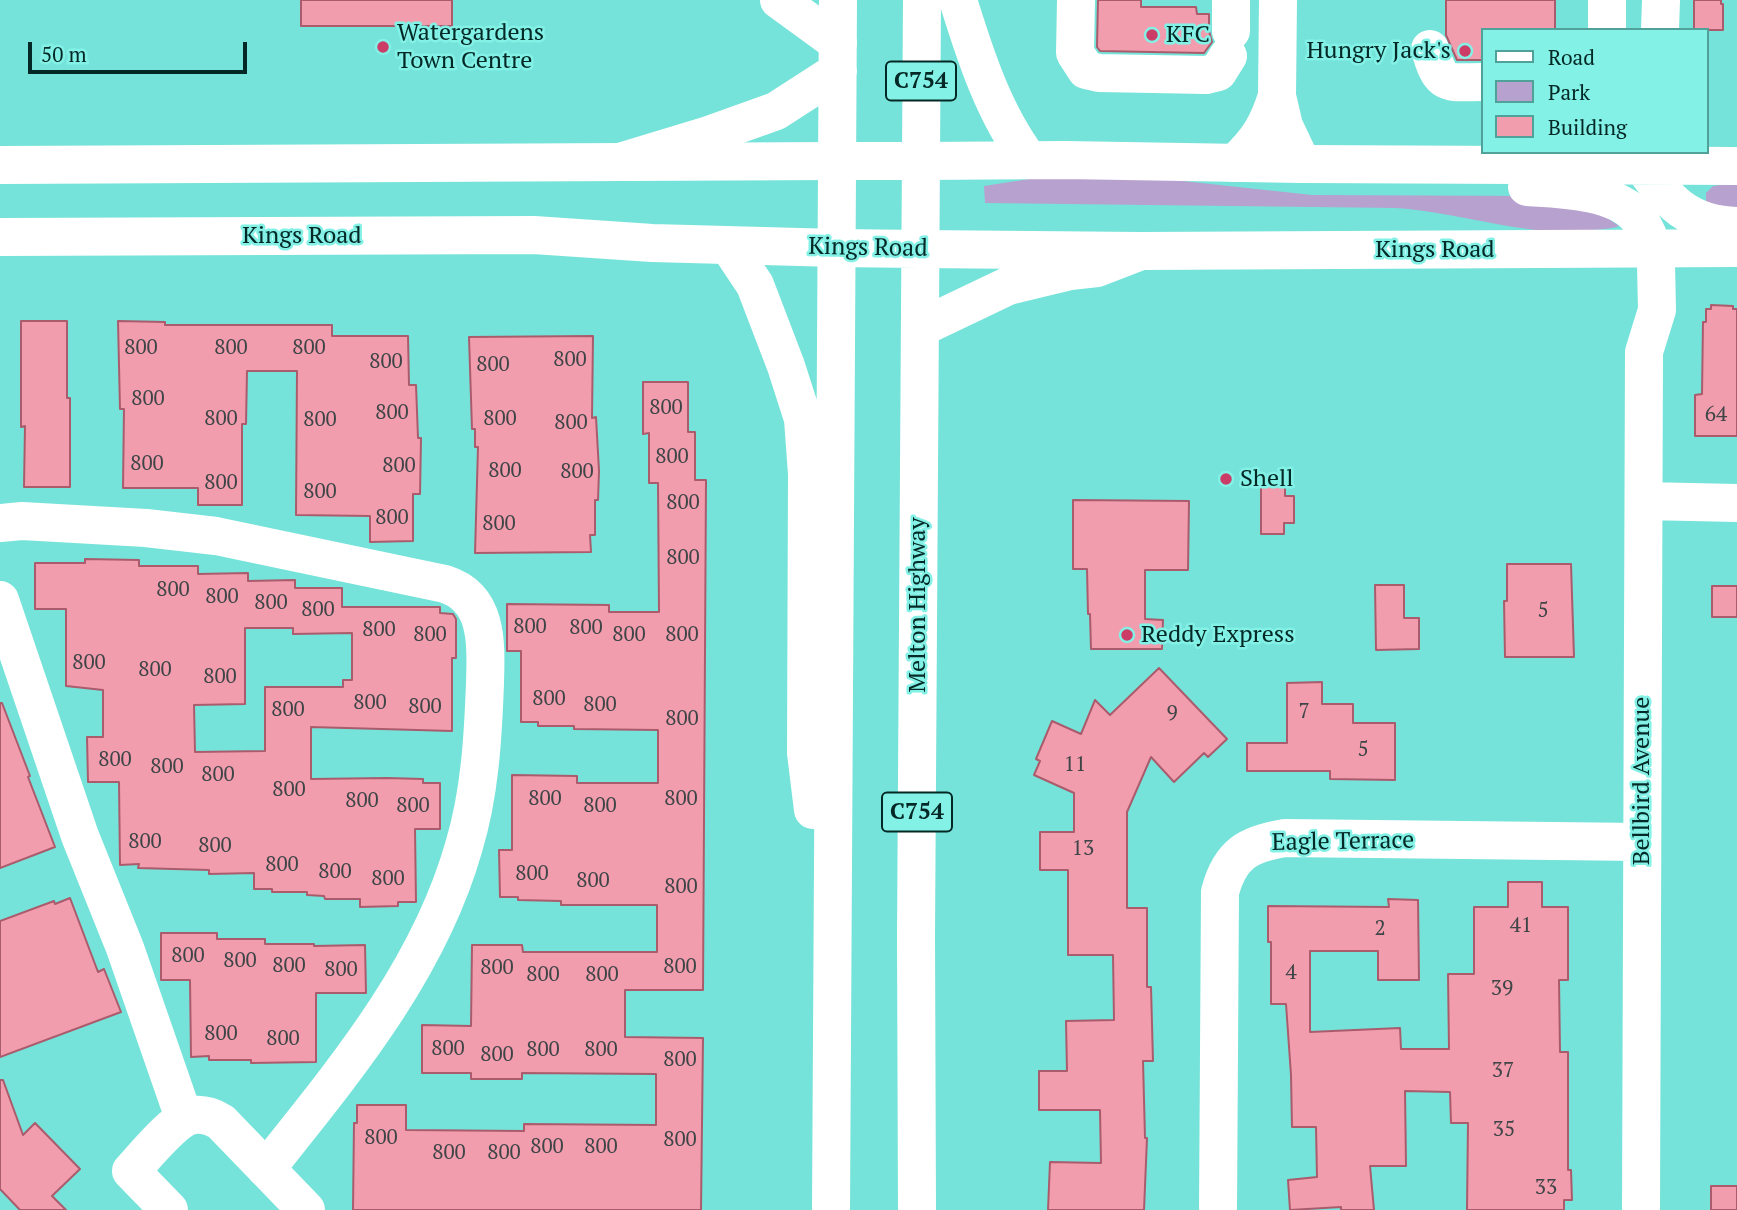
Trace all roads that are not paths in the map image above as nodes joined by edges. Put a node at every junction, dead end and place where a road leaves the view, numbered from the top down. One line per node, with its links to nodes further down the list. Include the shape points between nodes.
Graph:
1 (779, 0): 13 (main road)
2 (838, 0): 13 (main road)
3 (922, 0): 19 (main road, Melton Highway / C754)
4 (958, 0): 17 (main road, via 998,109)
5 (1076, 0): 11 (main road, via 1075,53 1086,70 1099,74 1218,72)
6 (1278, 0): 15 (main road)
7 (1607, 0): 9 (main road)
8 (1661, 0): 10 (main road)
9 (1607, 28)
10 (1660, 28)
11 (1230, 29)
12 (1430, 48): 14 (main road, via 1442,78)
13 (838, 57): 18 (main road); 20 (main road, via 776,111)
14 (1482, 82)
15 (1276, 96): 22 (main road, via 1267,125); 24 (main road)
16 (1642, 159): 21 (main road); 24 (main road); 25 (main road, via 1671,203 1709,223)
17 (1029, 160): 19 (main road); 22 (main road)
18 (837, 161): 19 (main road); 20 (main road); 28 (main road)
19 (921, 161): 29 (main road, Melton Highway / C754)
20 (620, 162): 23 (main road)
21 (1710, 162)
22 (1235, 163): 24 (main road)
23 (0, 164)
24 (1302, 164): 30 (main road, via 1352,187 1525,187 1594,194 1628,208 1638,218)
25 (1737, 226)
26 (0, 237): 27 (main road, Kings Road, via 534,235)
27 (729, 246): 28 (main road, Kings Road); 39 (main road, via 755,285 799,402 804,429 806,753)
28 (837, 247): 29 (main road, Kings Road); 39 (main road)
29 (920, 248): 32 (main road, Kings Road); 33 (main road, Melton Highway / C754)
30 (1642, 248): 31 (main road, Kings Road); 32 (main road, Kings Road); 34 (main road, Bellbird Avenue, via 1656,264 1657,310 1644,352)
31 (1737, 248)
32 (1141, 251): 33 (main road, via 1097,268 1008,286)
33 (920, 328): 45 (main road, Melton Highway / C754)
34 (1644, 501): 35 (main road); 38 (main road, Bellbird Avenue)
35 (1737, 503)
36 (0, 523): 41 (main road, via 146,528 216,536 445,584 469,596 477,609 484,628 481,757 465,844 441,912 393,1001 321,1103)
37 (0, 600): 40 (main road, via 80,836)
38 (1642, 842): 46 (main road, Eagle Terrace, via 1285,838 1247,849 1235,859 1225,872 1220,892); 47 (main road, Bellbird Avenue)
39 (833, 989): 44 (main road)
40 (184, 1118): 41 (main road, via 204,1115 221,1122); 42 (main road, via 131,1171)
41 (266, 1169): 43 (main road)
42 (169, 1210)
43 (306, 1210)
44 (831, 1210)
45 (917, 1210)
46 (1218, 1210)
47 (1641, 1210)

